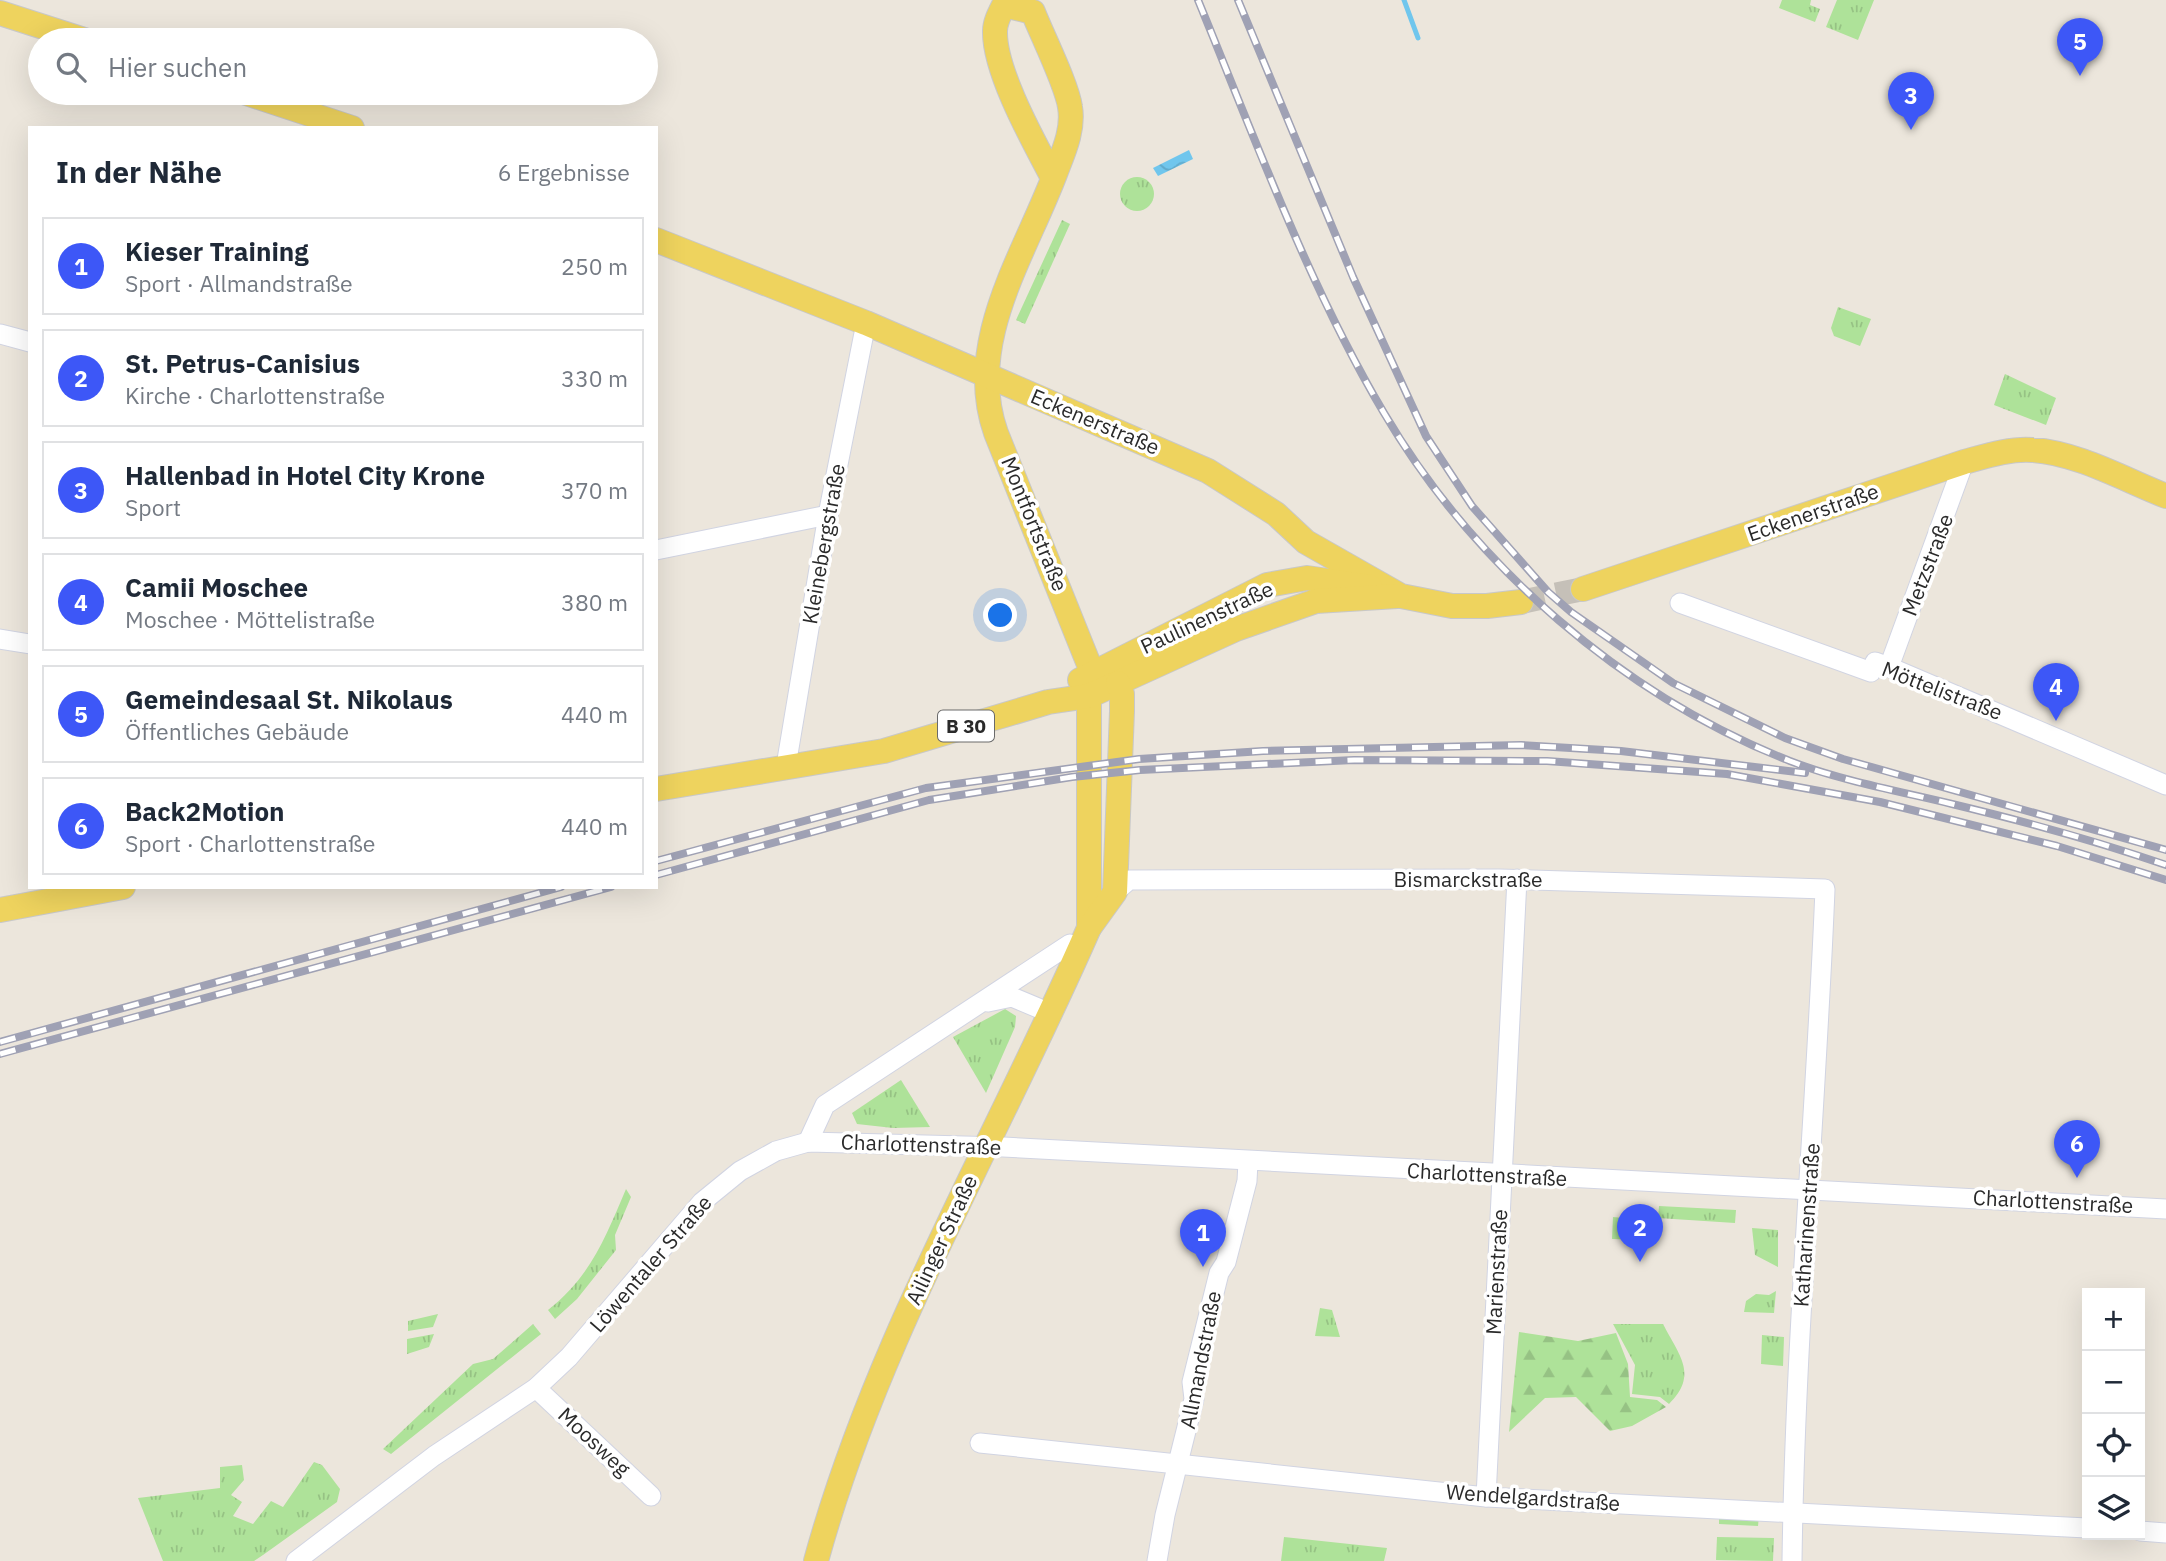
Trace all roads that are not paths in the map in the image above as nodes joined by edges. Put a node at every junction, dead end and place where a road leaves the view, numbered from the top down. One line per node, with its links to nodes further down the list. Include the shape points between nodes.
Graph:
1 (1003, 3): 6 (main road, via 995,27 996,53); 6 (main road, Montfortstraße, via 1032,12 1070,106 1068,139)
2 (0, 13): 3 (main road)
3 (47, 28)
4 (277, 105): 5 (main road)
5 (324, 123)
6 (1053, 177): 11 (main road, Montfortstraße, via 987,347)
7 (658, 241): 8 (main road, Eckenerstraße)
8 (866, 323): 11 (main road, Eckenerstraße); 14 (street, Kleinebergstraße)
9 (0, 334): 10 (street)
10 (28, 341)
11 (985, 374): 15 (main road, Eckenerstraße, via 1208,471 1276,514); 26 (main road, Montfortstraße, via 993,423)
12 (1964, 462): 13 (main road, Eckenerstraße, via 2015,451 2046,451); 18 (main road, Eckenerstraße); 25 (street, Metzstraße)
13 (2166, 496)
14 (828, 515): 16 (street); 30 (street, Kleinebergstraße)
15 (1306, 542): 17 (main road); 19 (main road, Eckenerstraße)
16 (658, 550)
17 (1307, 578): 19 (main road, Paulinenstraße, via 1355,583); 22 (main road, B 30, via 1304,587); 26 (main road, Paulinenstraße, via 1267,585)
18 (1583, 589)
19 (1401, 596): 20 (main road, Eckenerstraße, via 1452,606); 22 (main road, Paulinenstraße, via 1316,601)
20 (1521, 602)
21 (1680, 603): 25 (street, Möttelistraße, via 1871,673 1875,662)
22 (1268, 617): 27 (main road, Paulinenstraße / B 30)
23 (0, 639): 24 (street)
24 (28, 644)
25 (1889, 667): 31 (street, Möttelistraße)
26 (1092, 672): 27 (main road); 28 (main road); 29 (main road, Paulinenstraße / B 30)
27 (1118, 683): 28 (main road, Paulinenstraße / B 30); 36 (main road, via 1122,711)
28 (1089, 696): 29 (main road, Paulinenstraße / B 30); 38 (main road, Ailinger Straße)
29 (1048, 702): 30 (main road, Paulinenstraße / B 30, via 884,751)
30 (786, 766): 32 (main road, Paulinenstraße / B 30)
31 (2166, 785)
32 (658, 789)
33 (1508, 879): 35 (street, Bismarckstraße); 36 (street, Bismarckstraße, via 1129,880); 44 (street, Marienstraße)
34 (112, 889): 37 (main road)
35 (1825, 889): 45 (street, Katharinenstraße)
36 (1115, 892): 38 (main road, Ailinger Straße)
37 (0, 909)
38 (1085, 937): 39 (street); 40 (main road, Ailinger Straße)
39 (975, 1005): 40 (street, via 1013,997); 41 (street, via 825,1105)
40 (1050, 1013): 42 (main road, Ailinger Straße)
41 (808, 1142): 42 (street, Charlottenstraße); 47 (street, Löwentaler Straße, via 775,1151 740,1171 702,1202 569,1357)
42 (985, 1148): 43 (street, Charlottenstraße); 57 (main road, Ailinger Straße, via 867,1405)
43 (1248, 1162): 44 (street, Charlottenstraße); 49 (street, Allmandstraße, via 1247,1181 1192,1382 1194,1399)
44 (1501, 1175): 45 (street, Charlottenstraße); 51 (street, Marienstraße)
45 (1808, 1192): 46 (street, Charlottenstraße); 52 (street, Katharinenstraße)
46 (2166, 1209)
47 (536, 1388): 50 (street, Moosweg); 56 (street, Löwentaler Straße, via 434,1456)
48 (980, 1443): 49 (street, Wendelgardstraße)
49 (1179, 1464): 51 (street, Wendelgardstraße); 58 (street, Allmandstraße)
50 (651, 1496)
51 (1486, 1497): 52 (street, Wendelgardstraße)
52 (1792, 1513): 53 (street, Wendelgardstraße); 59 (street, Katharinenstraße)
53 (2082, 1528)
54 (2145, 1531): 55 (street)
55 (2166, 1532)
56 (296, 1561)
57 (816, 1561)
58 (1157, 1561)
59 (1792, 1561)

